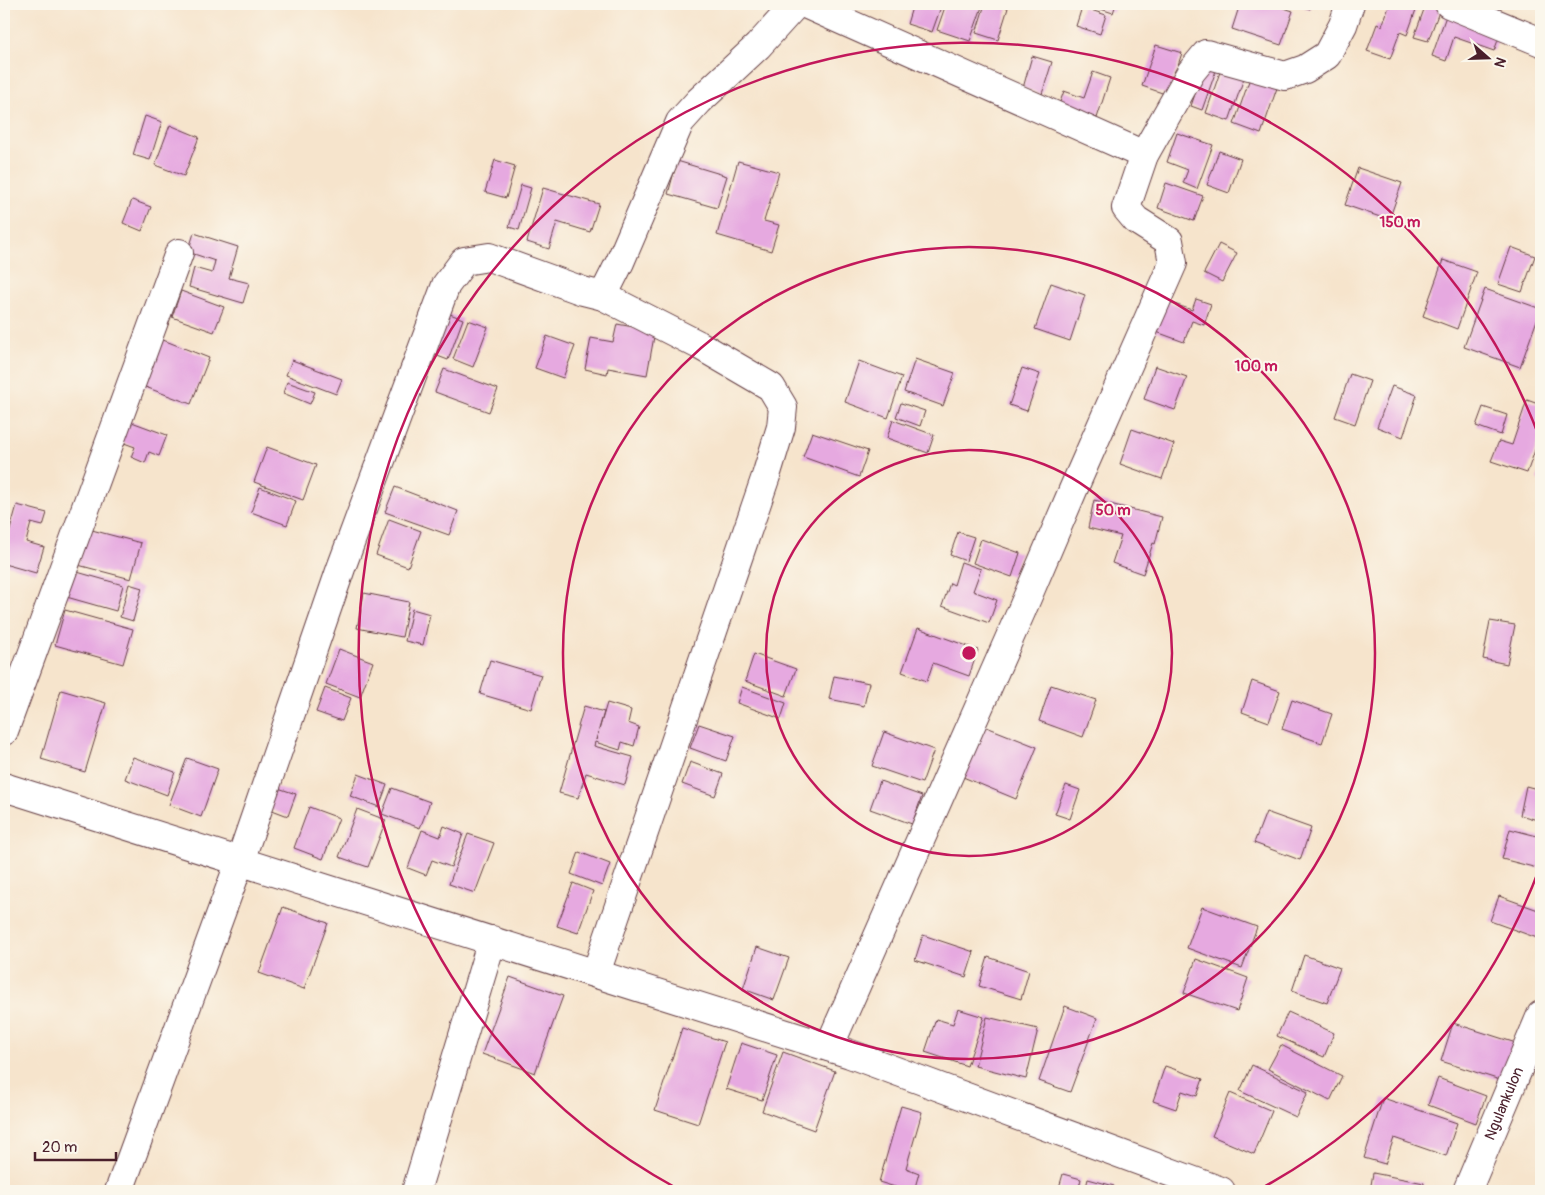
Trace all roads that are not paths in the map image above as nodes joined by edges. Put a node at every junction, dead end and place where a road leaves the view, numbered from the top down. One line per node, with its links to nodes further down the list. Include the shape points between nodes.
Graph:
1 (796, 4): 8 (street, via 680,122)
2 (805, 4): 6 (street)
3 (1350, 4): 6 (street, via 1327,55 1285,76 1206,54 1192,72)
4 (1449, 4): 5 (street)
5 (1541, 42)
6 (1144, 156): 15 (street, via 1126,208 1136,220 1169,241 1173,263)
7 (180, 253): 9 (street)
8 (603, 296): 11 (street, via 489,257 464,261 446,285 341,568); 13 (street, via 699,345 771,387 783,407 781,427 766,476)
9 (4, 731)
10 (4, 787): 11 (street)
11 (240, 861): 12 (street); 16 (street)
12 (492, 940): 13 (street); 17 (street)
13 (596, 973): 15 (street)
14 (1541, 1015): 19 (street, Ngulankulon)
15 (829, 1047): 18 (street)
16 (120, 1191)
17 (416, 1191)
18 (1221, 1191)
19 (1467, 1191)

